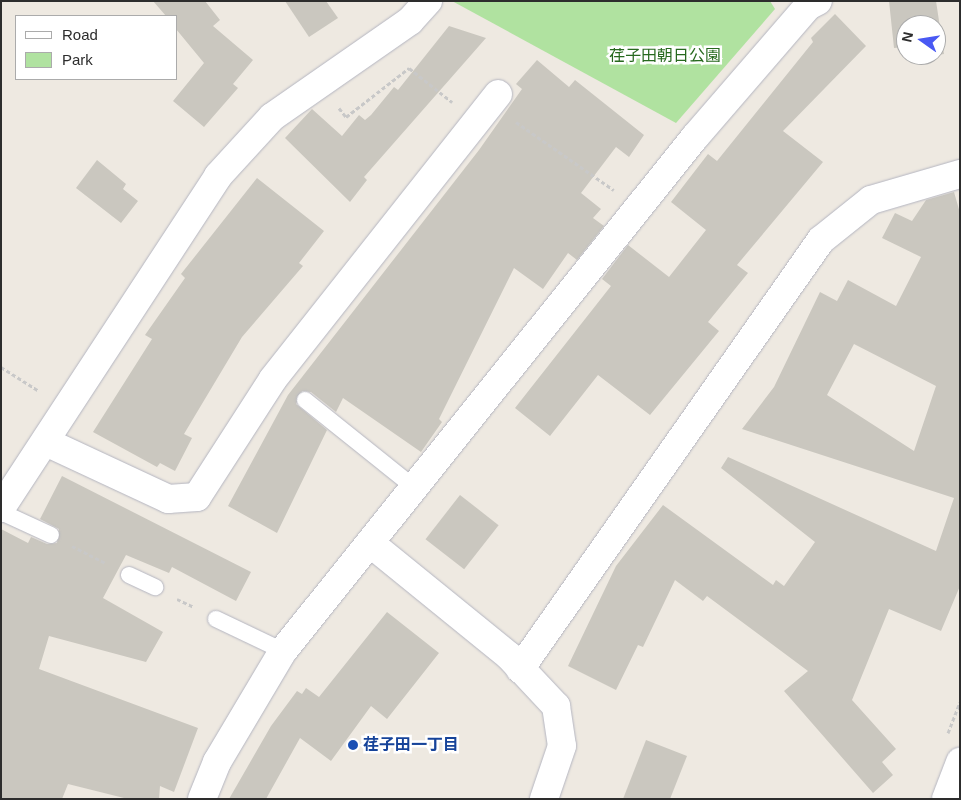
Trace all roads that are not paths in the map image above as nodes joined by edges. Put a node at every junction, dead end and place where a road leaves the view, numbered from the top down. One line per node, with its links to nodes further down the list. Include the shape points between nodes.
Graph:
1 (428, 1): 6 (street, via 410,21 272,117 218,176)
2 (818, 1): 7 (street, via 808,6 639,207)
3 (494, 99): 6 (street, via 273,379 197,497 168,499)
4 (960, 174): 15 (street, via 871,200 822,240)
5 (305, 400): 7 (lane)
6 (46, 442): 8 (street)
7 (416, 489): 10 (street)
8 (1, 510): 9 (lane)
9 (51, 535)
10 (370, 543): 14 (street); 15 (street)
11 (129, 575): 12 (lane)
12 (154, 587)
13 (216, 619): 14 (lane)
14 (283, 651): 17 (street, via 217,762)
15 (520, 669): 18 (street, via 540,684 556,706 562,746)
16 (960, 762): 19 (street)
17 (202, 799)
18 (544, 799)
19 (946, 799)

